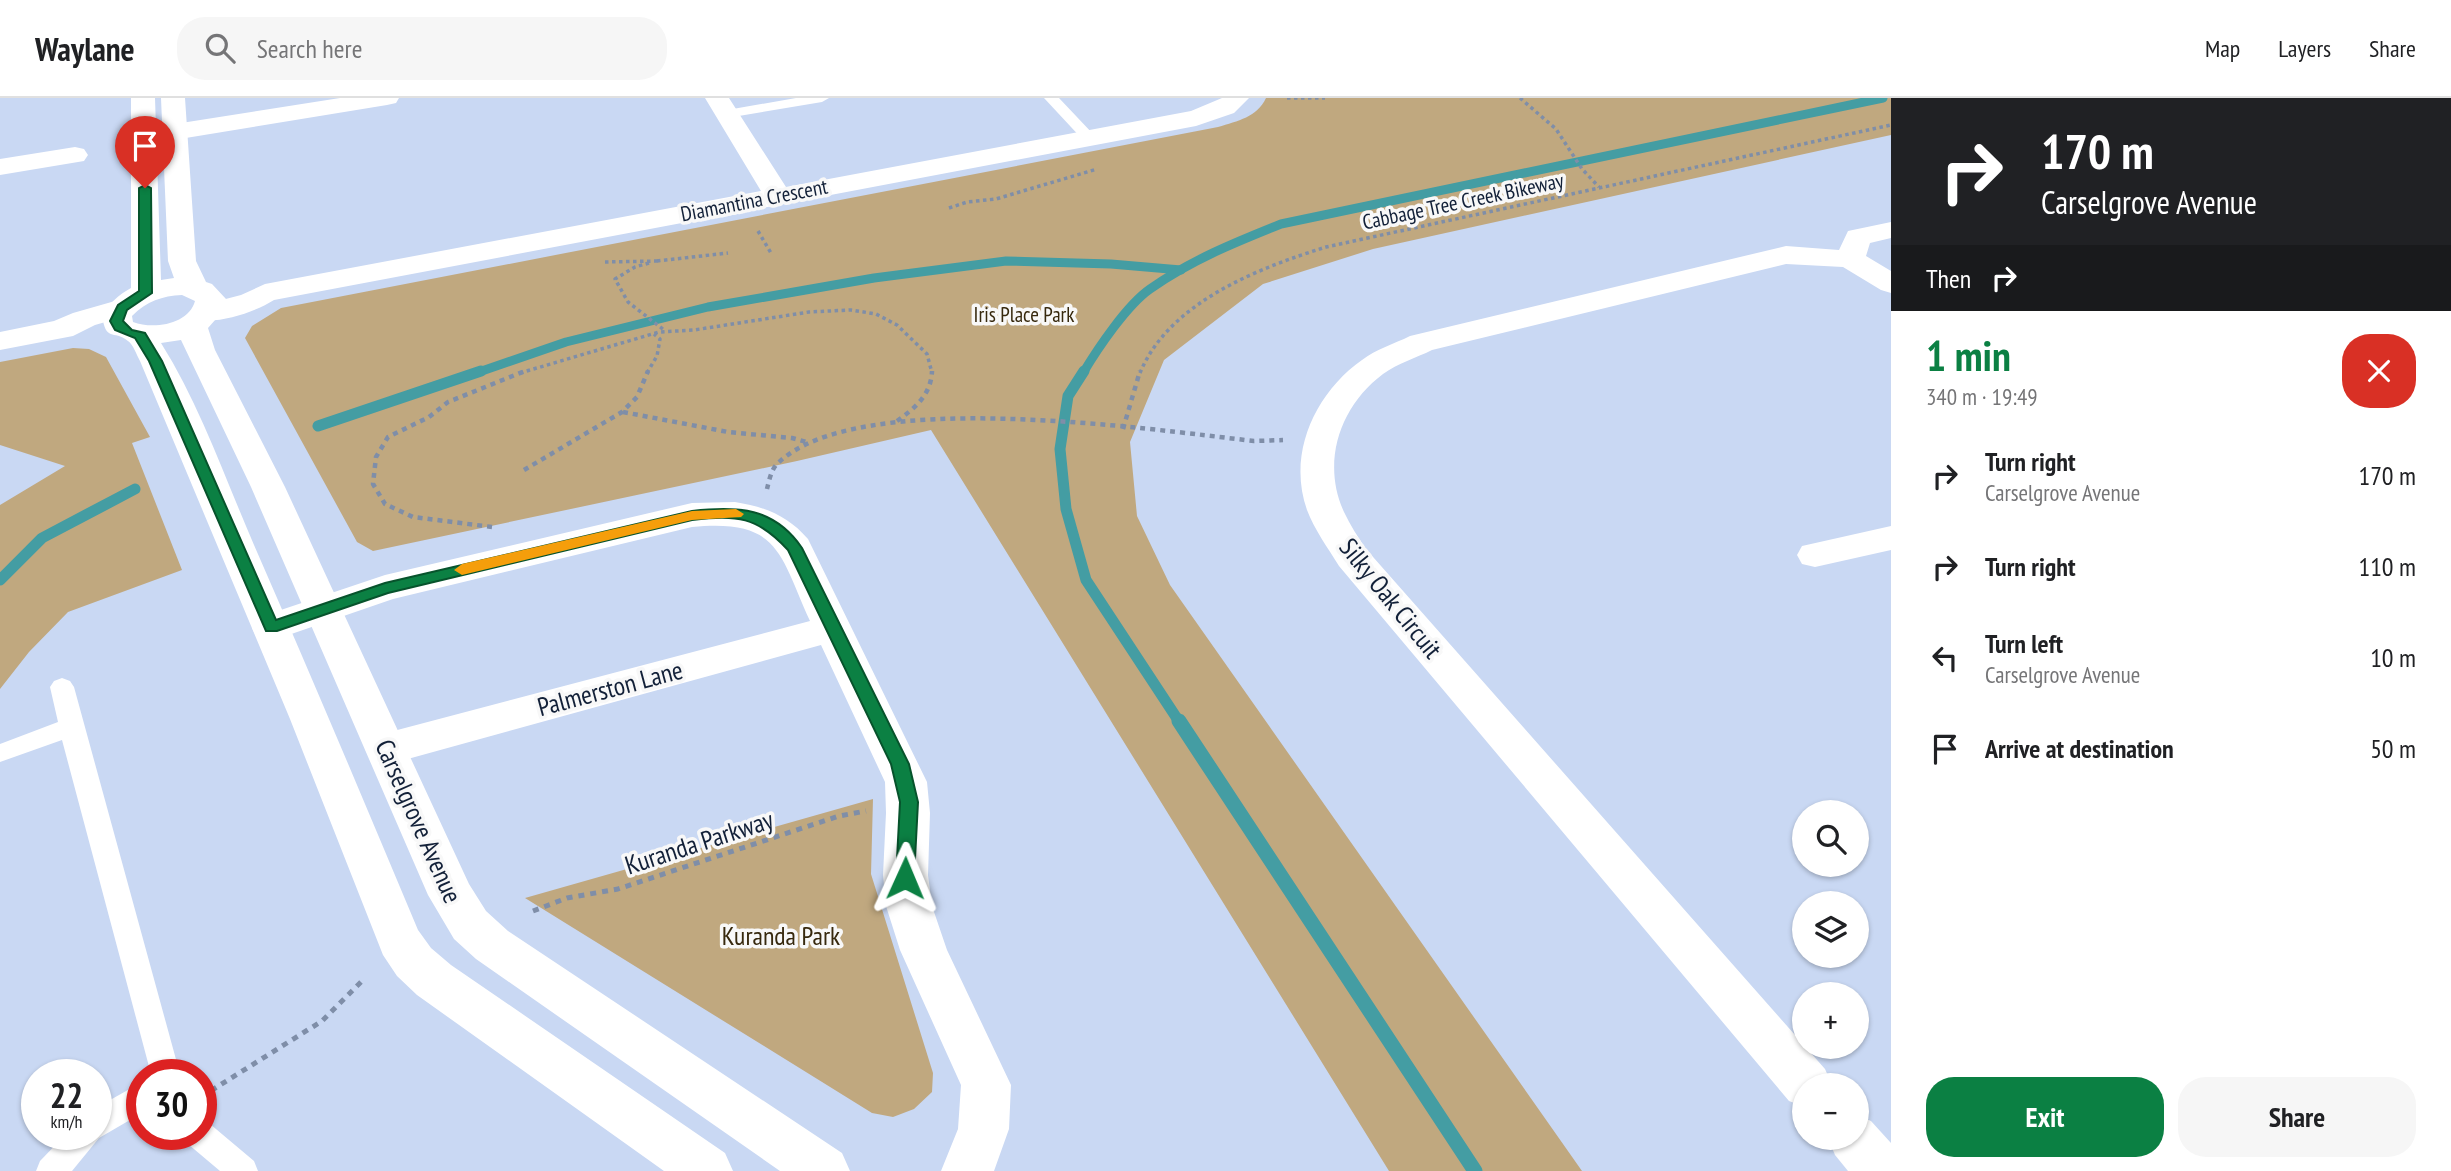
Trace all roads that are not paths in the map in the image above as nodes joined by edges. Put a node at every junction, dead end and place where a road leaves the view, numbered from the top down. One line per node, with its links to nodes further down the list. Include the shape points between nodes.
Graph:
1 (142, 98): 10 (street)
2 (173, 98): 8 (street, Carselgrove Avenue)
3 (387, 98): 8 (street)
4 (822, 98): 7 (lane)
5 (1051, 98): 9 (lane)
6 (1237, 98): 9 (street, Diamantina Crescent, via 1212,114)
7 (722, 106): 13 (street)
8 (176, 132): 10 (street); 17 (street, Carselgrove Avenue, via 182,261)
9 (1099, 136): 13 (street, Diamantina Crescent)
10 (144, 137): 18 (street)
11 (75, 155): 12 (street)
12 (0, 167)
13 (776, 195): 17 (street, Diamantina Crescent, via 265,293 252,301)
14 (1891, 230): 15 (street, via 1858,237)
15 (1850, 259): 16 (street, Silky Oak Circuit); 30 (street, Silky Oak Circuit, via 1786,255 1421,343 1373,367 1335,404 1319,440 1315,467 1325,510 1352,557)
16 (1891, 284)
17 (200, 305): 18 (street, via 170,287); 18 (street, via 166,334); 22 (street, Carselgrove Avenue, via 199,350)
18 (132, 316): 19 (street, via 80,332 62,329); 23 (street)
19 (0, 341)
20 (1891, 538): 21 (street)
21 (1815, 555)
22 (324, 608): 23 (street); 24 (street, via 385,588 720,512 755,516 776,527 795,548); 27 (street, Carselgrove Avenue)
23 (271, 628): 36 (street, via 390,920 414,962 433,980)
24 (833, 628): 27 (street, Palmerston Lane); 38 (street, via 906,782 909,906 986,1085 984,1134)
25 (62, 687): 26 (lane)
26 (71, 727): 28 (lane); 29 (lane)
27 (386, 749): 37 (street, Carselgrove Avenue, via 451,895 470,925 492,945)
28 (1, 753)
29 (162, 1059)
30 (1797, 1073)
31 (217, 1149): 35 (lane)
32 (71, 1150): 34 (lane)
33 (1864, 1150): 39 (street)
34 (51, 1171)
35 (243, 1171)
36 (707, 1171)
37 (824, 1171)
38 (967, 1171)
39 (1886, 1171)

